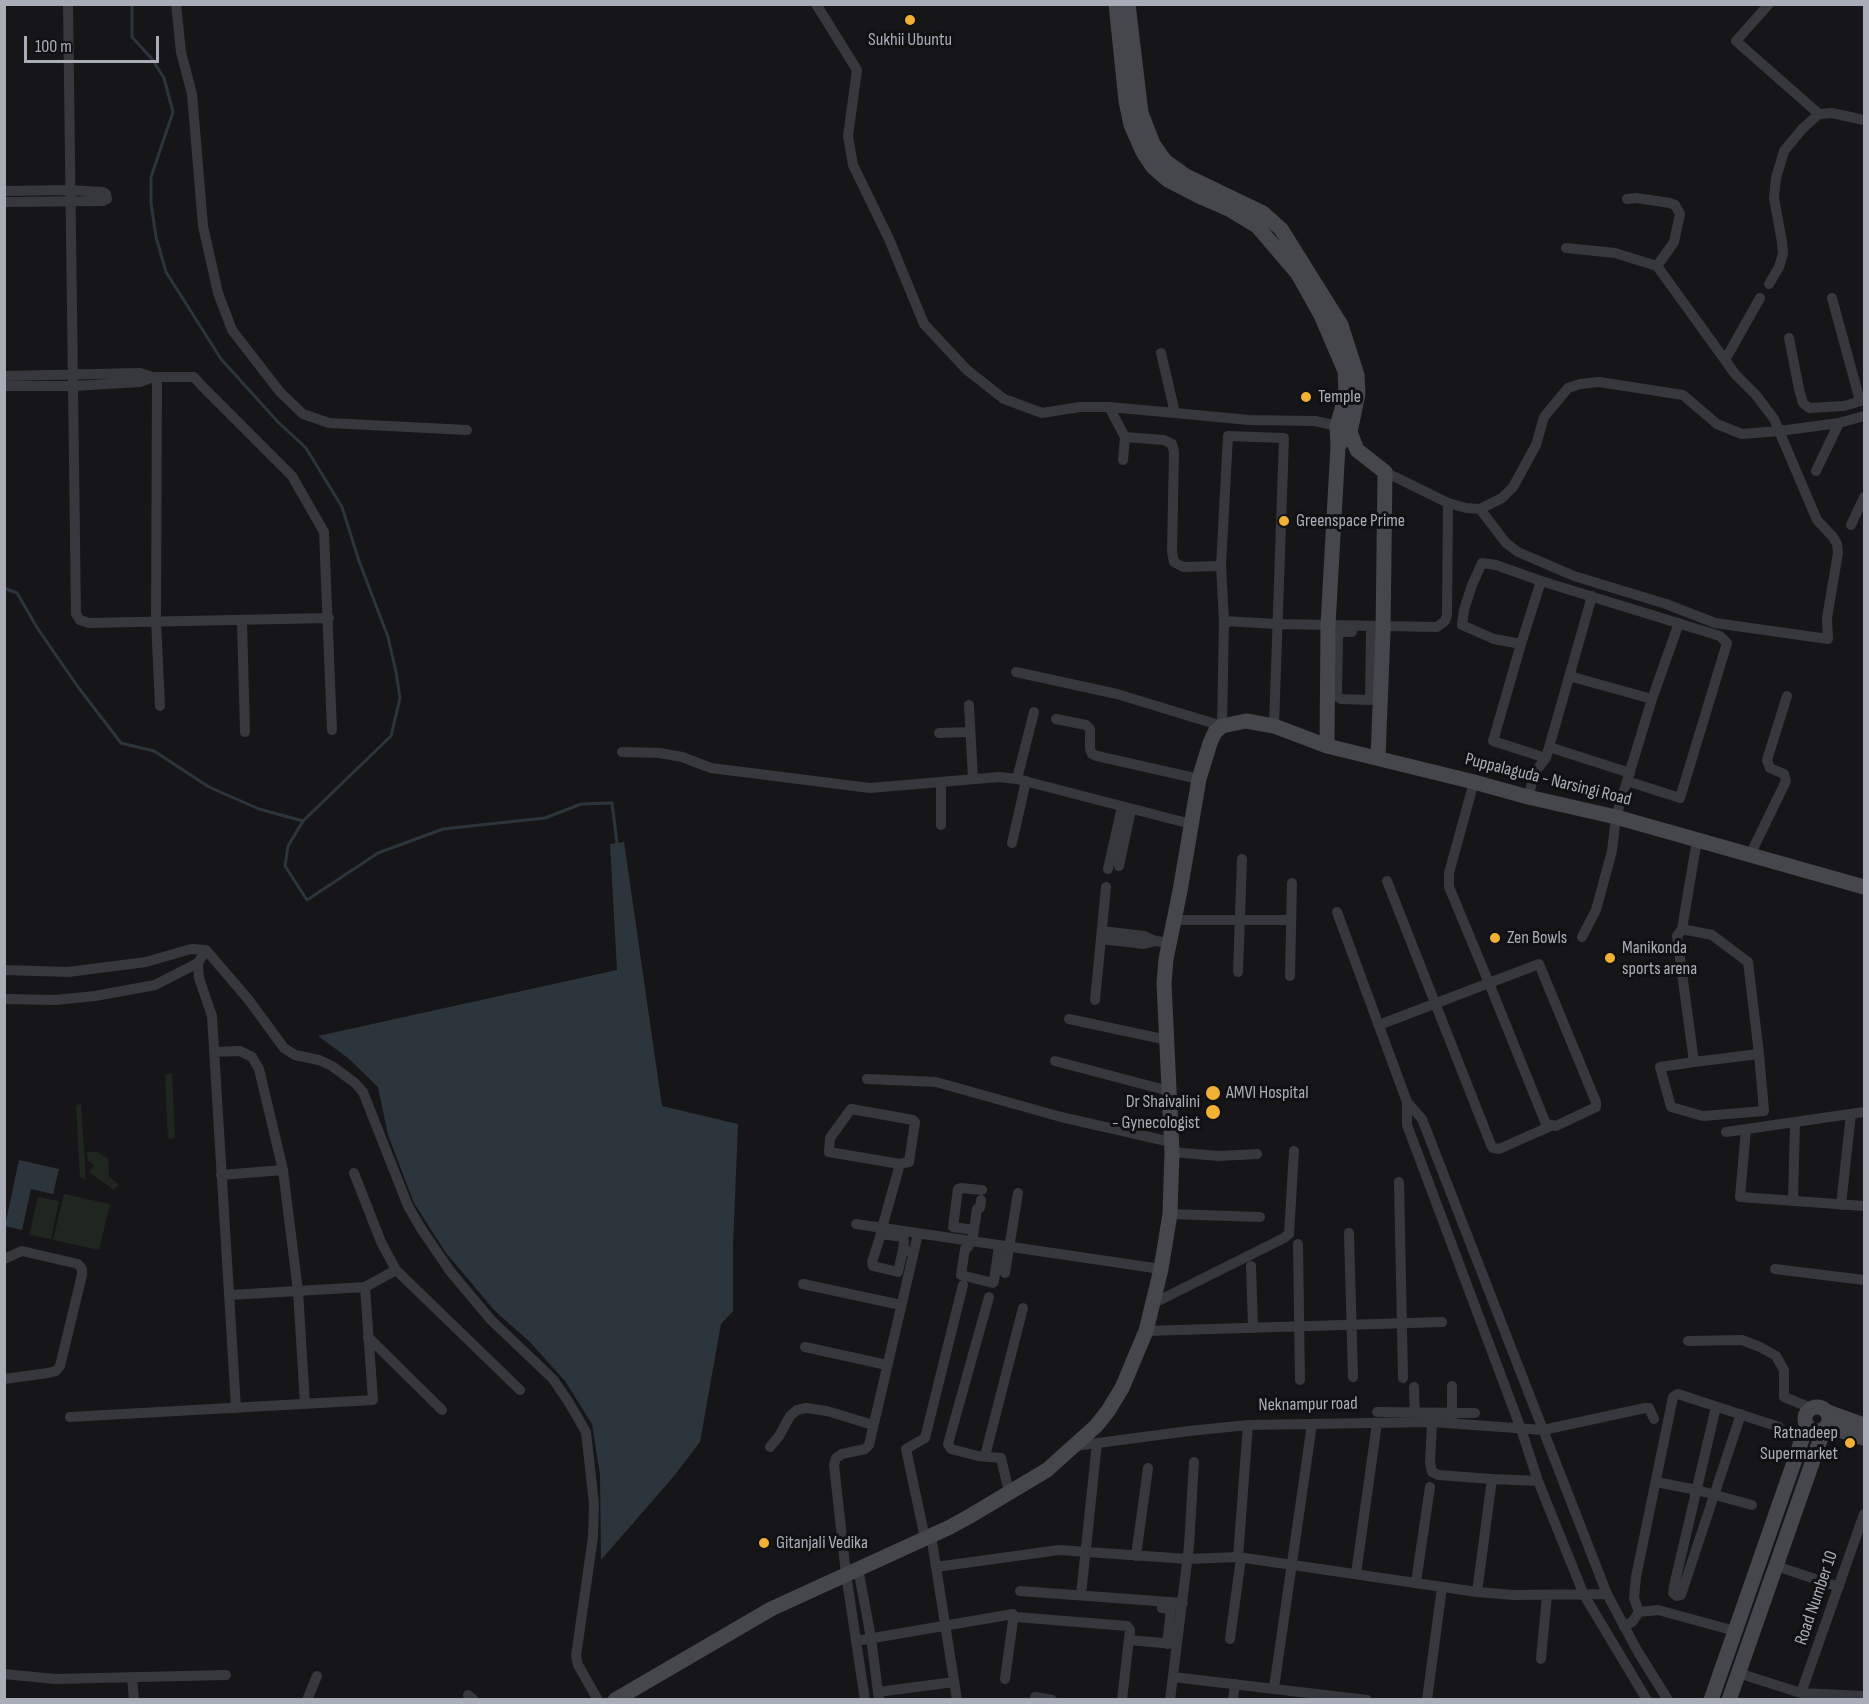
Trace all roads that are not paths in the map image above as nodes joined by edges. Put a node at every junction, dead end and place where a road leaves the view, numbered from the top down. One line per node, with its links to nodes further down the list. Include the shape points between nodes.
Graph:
1 (68, 4): 10 (street)
2 (176, 4): 31 (street, via 181,52 192,94 203,226 218,293 232,330 280,392 303,414 329,423)
3 (816, 4): 26 (street, via 857,70 848,136 853,165 924,324 967,370 1004,399 1042,413)
4 (1116, 4): 30 (street, via 1126,101 1143,152 1168,180 1257,226 1298,274 1322,315 1345,371)
5 (1128, 4): 30 (street, via 1141,113 1152,144 1165,161 1186,176 1263,213 1281,229 1341,325 1357,375 1358,394)
6 (1769, 4): 7 (street, via 1736,41)
7 (1819, 114): 8 (street); 15 (street, via 1784,151 1776,178 1774,198 1783,254)
8 (1864, 120)
9 (4, 191): 10 (street)
10 (70, 196): 12 (street); 23 (street)
11 (1627, 199): 14 (street, via 1670,203 1680,214 1674,242)
12 (4, 202)
13 (1566, 248): 14 (street, via 1615,253)
14 (1657, 266): 20 (street)
15 (1769, 284)
16 (1760, 298): 20 (street)
17 (1832, 298): 25 (street)
18 (1789, 338): 25 (street, via 1803,403 1809,408)
19 (1161, 353): 27 (street)
20 (1725, 360): 32 (street, via 1756,394)
21 (4, 376): 23 (street)
22 (155, 377): 23 (street, via 140,373); 44 (street, via 194,377 292,476 324,532); 45 (street)
23 (73, 381): 24 (street); 45 (street, via 76,614 89,623)
24 (4, 386)
25 (1862, 401)
26 (1109, 407): 27 (street); 33 (street)
27 (1175, 412): 30 (street, via 1249,420 1316,421)
28 (1864, 417): 29 (street)
29 (1839, 423): 32 (street); 35 (street)
30 (1344, 429): 36 (street, via 1357,450); 50 (street, via 1338,446)
31 (467, 430)
32 (1779, 431): 39 (street, via 1742,434 1718,424 1683,395 1599,382 1580,384 1568,388 1544,417 1536,445 1513,487 1502,498); 39 (street, via 1817,520 1836,544 1828,639 1714,623 1574,576 1518,552 1506,543)
33 (1125, 437): 34 (street); 41 (street, via 1172,444 1174,562 1183,567)
34 (1123, 460)
35 (1816, 471)
36 (1385, 472): 38 (street); 51 (street)
37 (1864, 497): 40 (street)
38 (1448, 503): 39 (street); 51 (street, via 1445,621 1437,627)
39 (1480, 509)
40 (1851, 525)
41 (1221, 567): 47 (street); 49 (street, via 1228,436 1284,438)
42 (1541, 581): 43 (street); 52 (street); 52 (street, via 1496,565 1482,563 1477,569 1462,625 1494,639)
43 (1592, 596): 48 (street); 54 (street)
44 (329, 618): 46 (street); 63 (street)
45 (156, 620): 46 (street); 58 (street)
46 (242, 621): 64 (street)
47 (1224, 621): 49 (street); 61 (street)
48 (1678, 623): 56 (street); 71 (street, via 1720,636 1727,643 1680,798)
49 (1276, 624): 50 (street); 62 (street)
50 (1328, 625): 51 (street); 67 (street)
51 (1379, 630): 51 (street, via 1341,632 1338,636 1338,699 1370,700); 70 (street)
52 (1521, 644): 69 (street, via 1493,741)
53 (1016, 672): 61 (street, via 1117,694)
54 (1569, 676): 56 (street); 69 (street)
55 (1786, 696): 84 (street, via 1767,760 1770,768 1784,774 1786,781)
56 (1652, 699): 71 (street)
57 (969, 705): 65 (street)
58 (160, 706)
59 (1034, 712): 74 (street)
60 (1056, 719): 73 (street, via 1086,725 1090,729 1092,754)
61 (1222, 726): 62 (street, Puppalaguda - Narsingi Road, via 1246,721); 73 (street, via 1210,743)
62 (1274, 726): 67 (street, Puppalaguda - Narsingi Road)
63 (332, 730)
64 (245, 732)
65 (970, 732): 66 (street); 72 (street)
66 (939, 733)
67 (1327, 746): 70 (street, Puppalaguda - Narsingi Road)
68 (622, 752): 75 (street, via 660,753 711,768 870,788)
69 (1547, 753): 71 (street); 77 (street, via 1535,772)
70 (1378, 757): 76 (street, Puppalaguda - Narsingi Road)
71 (1628, 777): 79 (street)
72 (973, 779): 74 (street); 75 (street)
73 (1199, 779): 80 (street)
74 (1022, 780): 78 (street); 83 (street)
75 (941, 782): 81 (street)
76 (1474, 782): 77 (street, Puppalaguda - Narsingi Road); 104 (street, via 1449,873 1449,887)
77 (1528, 797): 79 (street, Puppalaguda - Narsingi Road)
78 (1127, 808): 80 (street); 86 (street)
79 (1616, 817): 82 (street, Puppalaguda - Narsingi Road); 97 (street, via 1612,851 1596,910)
80 (1191, 824): 93 (street)
81 (941, 825)
82 (1696, 840): 84 (street, Puppalaguda - Narsingi Road); 95 (street)
83 (1012, 843)
84 (1750, 855): 89 (street, Puppalaguda - Narsingi Road)
85 (1242, 859): 92 (street)
86 (1113, 867)
87 (1387, 881): 107 (street)
88 (1292, 883): 94 (street)
89 (1864, 886)
90 (1106, 887): 96 (street)
91 (1337, 912): 109 (street)
92 (1239, 919): 93 (street); 94 (street); 102 (street)
93 (1173, 920): 98 (street)
94 (1290, 920): 103 (street)
95 (1682, 929): 112 (street, via 1712,935 1748,962); 114 (street, via 1677,936)
96 (1101, 935): 98 (street, via 1144,944); 106 (street)
97 (1582, 937)
98 (1162, 942): 110 (street)
99 (206, 950): 100 (street); 101 (street, via 191,949 146,962 68,972); 267 (street, via 284,1048 332,1066 363,1092 408,1206 422,1230 450,1272 491,1320 553,1379 586,1432 594,1504 589,1576 576,1656)
100 (198, 963): 105 (street, via 155,985 55,1000); 111 (street, via 212,1016)
101 (4, 970)
102 (1238, 972)
103 (1290, 976)
104 (1489, 983): 107 (street); 121 (street, via 1546,1124); 121 (street, via 1539,963 1596,1102 1593,1110)
105 (4, 999)
106 (1095, 1000)
107 (1434, 1004): 109 (street); 121 (street, via 1493,1148 1499,1149)
108 (1069, 1019): 110 (street)
109 (1379, 1025): 117 (street)
110 (1167, 1040): 116 (street)
111 (214, 1052): 128 (street, via 240,1051 252,1057 259,1070); 130 (street)
112 (1759, 1054): 114 (street); 114 (street, via 1764,1111 1703,1116 1671,1107 1660,1067)
113 (1055, 1061): 116 (street)
114 (1694, 1062)
115 (867, 1079): 124 (street, via 936,1082)
116 (1169, 1091): 124 (street)
117 (1407, 1102): 201 (street, via 1407,1125); 202 (street, via 1422,1119)
118 (1864, 1112): 119 (street)
119 (1851, 1114): 120 (street); 135 (street)
120 (1795, 1122): 122 (street); 134 (street)
121 (1551, 1126)
122 (1746, 1129): 123 (street); 134 (street, via 1740,1197)
123 (1726, 1132)
124 (1172, 1147): 126 (street, via 1218,1156); 137 (street)
125 (1294, 1151): 161 (street, via 1288,1234)
126 (1257, 1154)
127 (900, 1164): 127 (street, via 909,1162 914,1120 851,1110 830,1138 829,1152); 140 (street)
128 (283, 1170): 130 (street); 158 (street)
129 (354, 1173): 152 (street)
130 (221, 1175): 159 (street)
131 (956, 1178): 144 (street)
132 (1399, 1182): 165 (street)
133 (1018, 1193): 147 (street)
134 (1793, 1201): 135 (street)
135 (1841, 1205): 136 (street)
136 (1864, 1206)
137 (1170, 1214): 138 (street); 150 (street)
138 (1260, 1217)
139 (856, 1224): 140 (street)
140 (882, 1228): 143 (street)
141 (974, 1230): 141 (street, via 982,1195 961,1188 953,1227); 145 (street)
142 (1349, 1233): 166 (street)
143 (918, 1234): 144 (street); 162 (street, via 908,1251)
144 (944, 1238): 145 (street)
145 (970, 1244): 147 (street); 147 (street, via 964,1249 961,1275 993,1283)
146 (1298, 1244): 167 (street)
147 (1002, 1249): 150 (street); 153 (street)
148 (4, 1259): 176 (street, via 22,1251 78,1264 82,1269 60,1366 56,1371)
149 (1251, 1266): 168 (street)
150 (1161, 1269): 161 (street)
151 (1775, 1269): 154 (street)
152 (396, 1270): 157 (street); 180 (street)
153 (1005, 1273)
154 (1864, 1280)
155 (803, 1284): 162 (street)
156 (963, 1286): 219 (street, via 925,1438 906,1449)
157 (365, 1287): 158 (street); 170 (street)
158 (298, 1291): 159 (street); 181 (street)
159 (230, 1294): 182 (street)
160 (989, 1297): 207 (street, via 948,1444 951,1449)
161 (1154, 1303): 169 (street)
162 (901, 1305): 173 (street)
163 (1023, 1308): 207 (street)
164 (1442, 1322): 165 (street)
165 (1401, 1323): 166 (street); 175 (street)
166 (1352, 1324): 167 (street); 174 (street)
167 (1299, 1326): 168 (street); 177 (street)
168 (1252, 1328): 169 (street)
169 (1146, 1331): 205 (street, via 1122,1389 1096,1426)
170 (368, 1337): 181 (street, via 374,1400); 185 (street)
171 (1688, 1341): 184 (street, via 1742,1340 1760,1347 1776,1356 1784,1370 1784,1397)
172 (805, 1347): 173 (street)
173 (887, 1365): 196 (street)
174 (1353, 1377)
175 (1403, 1378)
176 (4, 1379)
177 (1300, 1380)
178 (1452, 1386): 191 (street)
179 (1414, 1387): 189 (street)
180 (520, 1390)
181 (305, 1404): 182 (street)
182 (236, 1407): 188 (street)
183 (1716, 1407): 187 (street); 212 (street, via 1678,1394 1673,1397); 214 (street)
184 (1811, 1408): 194 (street, via 1820,1407); 198 (street, via 1805,1416)
185 (442, 1410)
186 (1475, 1413): 191 (street)
187 (1741, 1414): 200 (street); 216 (street)
188 (70, 1417)
189 (1415, 1417): 190 (street, Neknampur road); 191 (street); 193 (street, Neknampur road)
190 (1377, 1418): 195 (street, Neknampur road); 228 (street)
191 (1452, 1418): 193 (street, Neknampur road); 201 (street, Neknampur road)
192 (1654, 1419): 202 (street, Neknampur road, via 1646,1408)
193 (1432, 1422): 210 (street, via 1432,1472)
194 (1826, 1422): 198 (street, via 1814,1431); 199 (street); 203 (street); 225 (street)
195 (1312, 1424): 197 (street, Neknampur road); 224 (street)
196 (873, 1425): 206 (street, via 806,1408 790,1416); 227 (street, via 869,1445 842,1454 834,1466)
197 (1248, 1425): 204 (street, Neknampur road); 223 (street)
198 (1807, 1425): 244 (street)
199 (1864, 1425)
200 (1779, 1427)
201 (1521, 1429): 202 (street, Neknampur road); 211 (street)
202 (1543, 1430): 234 (street)
203 (1864, 1438)
204 (1097, 1443): 205 (street, Neknampur road); 220 (street)
205 (1074, 1446): 215 (street, via 1047,1470)
206 (770, 1447)
207 (985, 1456): 215 (street, via 1001,1458)
208 (1194, 1462): 222 (street)
209 (1148, 1468): 221 (street)
210 (1492, 1479): 211 (street); 233 (street)
211 (1538, 1481): 237 (street)
212 (1656, 1482): 214 (street); 240 (street, via 1636,1577 1634,1598)
213 (1430, 1487): 229 (street)
214 (1697, 1490): 216 (street); 216 (street, via 1674,1586 1677,1596 1681,1595)
215 (1009, 1492): 219 (street)
216 (1714, 1495): 217 (street)
217 (1752, 1505)
218 (1864, 1514): 231 (street, Road Number 10)
219 (928, 1537): 226 (street); 227 (street)
220 (1086, 1552): 221 (street); 226 (street, via 1050,1551); 235 (street)
221 (1136, 1556): 222 (street)
222 (1188, 1558): 223 (street); 239 (street)
223 (1239, 1558): 224 (street); 246 (street)
224 (1293, 1565): 228 (street); 260 (street)
225 (1776, 1566): 231 (street); 251 (street)
226 (936, 1567): 242 (street)
227 (852, 1571): 245 (street); 248 (street); 268 (street, via 771,1609)
228 (1356, 1574): 229 (street)
229 (1416, 1582): 230 (street)
230 (1442, 1587): 233 (street); 277 (street)
231 (1839, 1587): 261 (street, Road Number 10)
232 (1020, 1591): 235 (street)
233 (1478, 1592): 236 (street)
234 (1607, 1594): 237 (street); 243 (street)
235 (1081, 1595): 238 (street)
236 (1547, 1595): 237 (street); 250 (street)
237 (1584, 1595): 278 (street)
238 (1163, 1602): 239 (street); 249 (street, via 1162,1608 1171,1609)
239 (1183, 1603): 249 (street)
240 (1639, 1612): 243 (street); 244 (street, via 1658,1610)
241 (1013, 1614): 242 (street)
242 (945, 1624): 245 (street); 258 (street)
243 (1624, 1627): 279 (street)
244 (1735, 1631): 280 (street)
245 (871, 1638): 248 (street); 263 (street)
246 (1230, 1639)
247 (1129, 1640): 249 (street); 257 (street, via 1127,1626 1016,1617); 273 (street)
248 (856, 1641): 269 (street)
249 (1172, 1644): 256 (street)
250 (1541, 1659)
251 (1738, 1673): 261 (street); 281 (street)
252 (4, 1674): 255 (street, via 55,1679)
253 (226, 1675): 255 (street)
254 (317, 1676): 266 (street)
255 (132, 1677): 265 (street)
256 (1173, 1677): 259 (street); 274 (street)
257 (1005, 1679)
258 (954, 1682): 263 (street); 270 (street)
259 (1235, 1684): 260 (street); 275 (street)
260 (1274, 1688): 264 (street)
261 (1801, 1693): 262 (street)
262 (1864, 1694)
263 (878, 1696)
264 (1303, 1696): 276 (street)
265 (134, 1700)
266 (307, 1700)
267 (598, 1700)
268 (615, 1700)
269 (865, 1700)
270 (957, 1700)
271 (1035, 1700): 272 (street)
272 (1052, 1700)
273 (1122, 1700)
274 (1170, 1700)
275 (1233, 1700)
276 (1366, 1700)
277 (1427, 1700)
278 (1647, 1700)
279 (1668, 1700)
280 (1711, 1700)
281 (1729, 1700)

